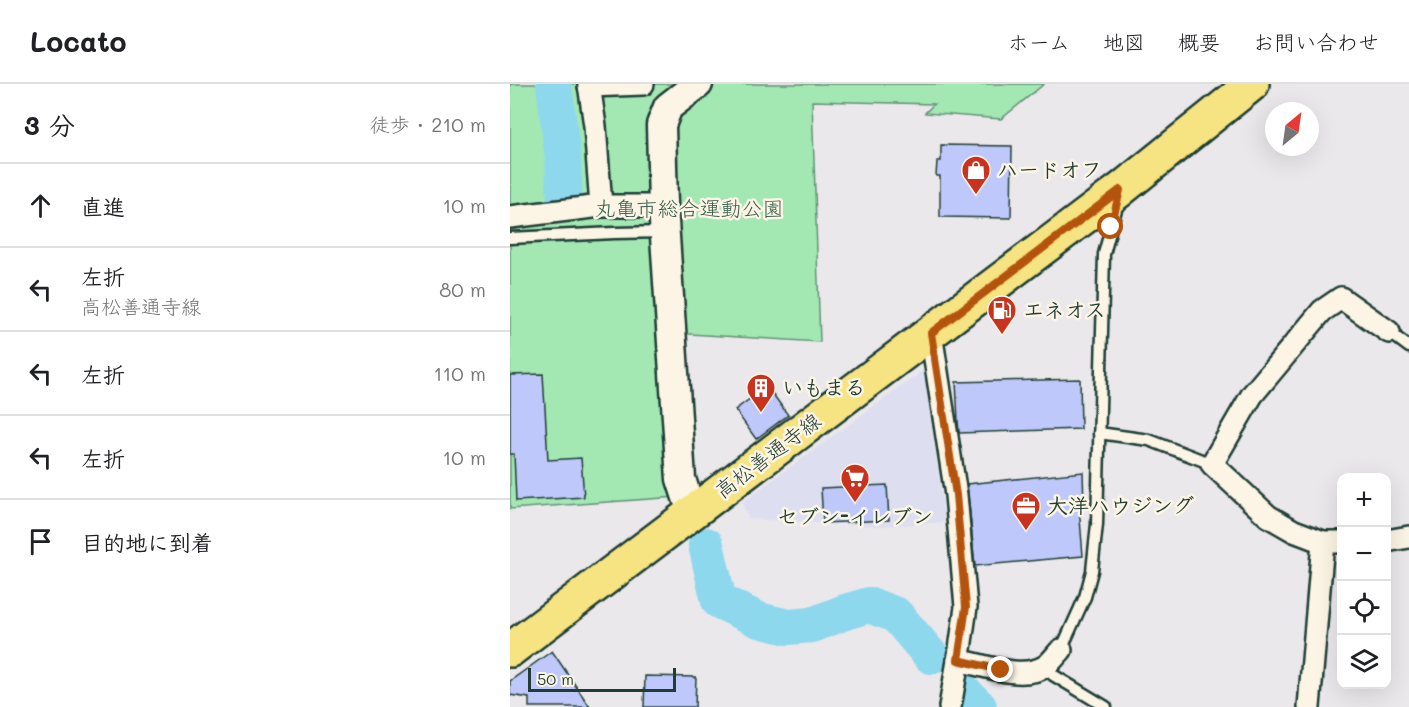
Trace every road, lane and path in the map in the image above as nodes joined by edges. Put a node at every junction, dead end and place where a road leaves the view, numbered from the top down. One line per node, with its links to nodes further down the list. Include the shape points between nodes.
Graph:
1 (643, 84): 4 (street)
2 (698, 84): 5 (street)
3 (1252, 84): 6 (main road, 高松善通寺線)
4 (589, 85): 7 (street)
5 (665, 93): 9 (street, via 668,107 661,125)
6 (1120, 190): 12 (main road, 高松善通寺線); 14 (lane, via 1104,254)
7 (601, 206): 8 (street); 9 (street)
8 (510, 217)
9 (664, 219): 10 (lane, via 614,232); 16 (street, via 681,478)
10 (510, 238)
11 (1389, 332): 13 (lane); 15 (street, via 1341,298 1322,311 1252,395)
12 (931, 333): 16 (main road, 高松善通寺線); 22 (street, via 956,495 966,607)
13 (1409, 347)
14 (1099, 433): 15 (lane, via 1149,440); 21 (lane, via 1092,571)
15 (1212, 464): 19 (street, via 1268,516 1294,531)
16 (692, 513): 20 (main road, 高松善通寺線)
17 (1409, 537): 18 (street)
18 (1391, 540)
19 (1332, 542): 26 (street)
20 (510, 650)
21 (1061, 650): 23 (street)
22 (958, 660): 23 (street, via 1028,673); 24 (street)
23 (1045, 667): 25 (lane)
24 (950, 707)
25 (1106, 707)
26 (1309, 707)

